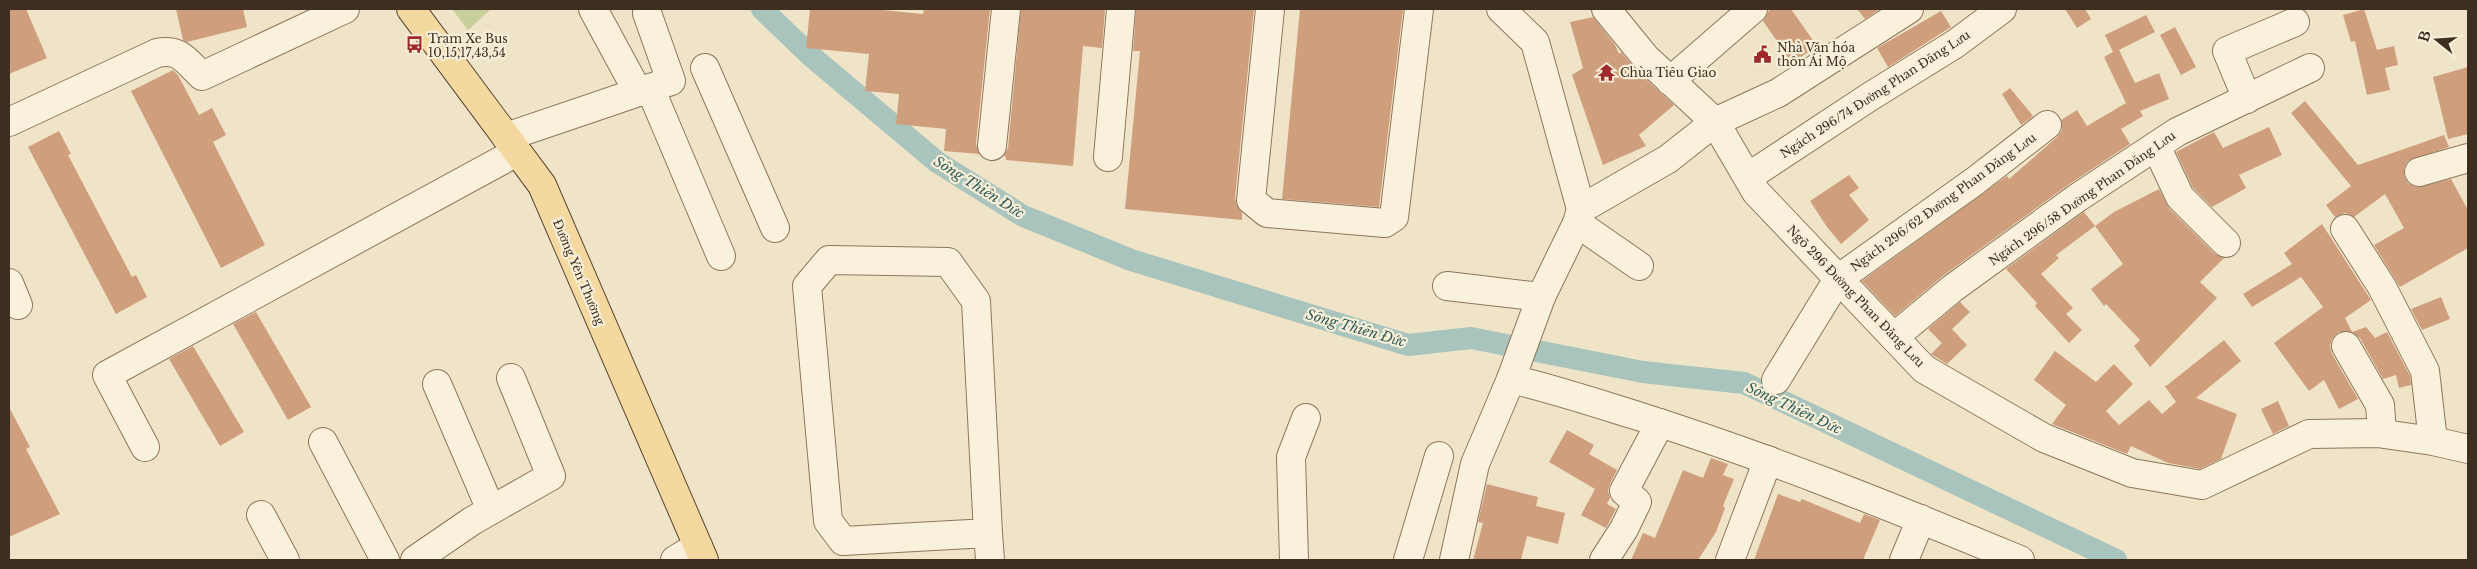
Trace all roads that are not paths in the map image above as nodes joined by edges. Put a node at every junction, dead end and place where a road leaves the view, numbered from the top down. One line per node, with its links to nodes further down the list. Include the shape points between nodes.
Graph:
1 (345, 9): 19 (street, via 202,76 175,52 156,53)
2 (411, 9): 22 (main road, Đường Yên Thường)
3 (593, 9): 17 (street)
4 (1006, 9): 23 (street)
5 (1121, 9): 25 (street)
6 (1270, 9): 7 (street, via 1251,200 1267,213 1385,223 1394,217)
7 (1419, 9)
8 (1501, 9): 29 (street, via 1535,42)
9 (1606, 9): 16 (street, Ngõ 296 Đường Phan Đăng Lưu, via 1646,58)
10 (1753, 9): 16 (street)
11 (1909, 9): 20 (street, via 1778,93)
12 (2002, 9): 28 (street, Ngách 296/74 Đường Phan Đăng Lưu, via 1955,44)
13 (647, 13): 17 (street)
14 (2295, 22): 18 (street, via 2227,51)
15 (2310, 68): 18 (street, Ngách 296/58 Đường Phan Đăng Lưu)
16 (1670, 81): 20 (street, Ngõ 296 Đường Phan Đăng Lưu)
17 (653, 87): 22 (street); 30 (street, via 710,66); 33 (street)
18 (2247, 99): 24 (street, Ngách 296/58 Đường Phan Đăng Lưu, via 2177,132)
19 (9, 122)
20 (1715, 122): 28 (street, Ngõ 296 Đường Phan Đăng Lưu); 29 (street, via 1668,159)
21 (2046, 125): 35 (street, Ngách 296/62 Đường Phan Đăng Lưu)
22 (511, 144): 49 (street, via 107,375); 57 (main road, Đường Yên Thường, via 542,185)
23 (992, 146)
24 (2156, 146): 32 (street, via 2180,197); 38 (street, Ngách 296/58 Đường Phan Đăng Lưu, via 2077,198 1953,288)
25 (1108, 157)
26 (2468, 158): 27 (street)
27 (2419, 172)
28 (1748, 177): 35 (street, Ngõ 296 Đường Phan Đăng Lưu, via 1756,192)
29 (1579, 216): 34 (street); 37 (street)
30 (774, 228)
31 (2345, 229): 47 (street, via 2382,287 2425,371)
32 (2226, 243)
33 (721, 256)
34 (1639, 266)
35 (1838, 279): 38 (street, Ngõ 296 Đường Phan Đăng Lưu); 42 (street)
36 (1447, 286): 37 (street)
37 (1539, 301): 41 (street)
38 (1894, 337): 46 (street, Ngõ 296 Đường Phan Đăng Lưu, via 1924,369 2044,438 2132,473 2202,486 2309,434)
39 (2346, 346): 46 (street, via 2380,405)
40 (510, 378): 53 (street, via 550,476)
41 (1512, 378): 45 (street); 65 (street, via 1475,464)
42 (1776, 380)
43 (438, 384): 53 (street)
44 (1306, 418): 63 (street, via 1291,457)
45 (1660, 423): 52 (street); 66 (street, via 1624,491 1636,502 1624,529)
46 (2382, 433): 47 (street, Ngõ 296 Đường Phan Đăng Lưu)
47 (2433, 441): 50 (street, Ngõ 296 Đường Phan Đăng Lưu)
48 (323, 442): 59 (street)
49 (145, 447)
50 (2468, 449)
51 (1439, 456): 64 (street)
52 (1768, 460): 55 (street); 67 (street)
53 (491, 510): 60 (street)
54 (261, 515): 58 (street)
55 (1921, 519): 68 (street); 69 (street)
56 (988, 533): 56 (street, via 976,301 948,262 829,260 807,286 828,521 842,541); 62 (street)
57 (701, 553): 61 (street)
58 (285, 560)
59 (385, 560)
60 (415, 560)
61 (675, 560)
62 (990, 560)
63 (1294, 560)
64 (1408, 560)
65 (1454, 560)
66 (1604, 560)
67 (1730, 560)
68 (1904, 560)
69 (2020, 560)

